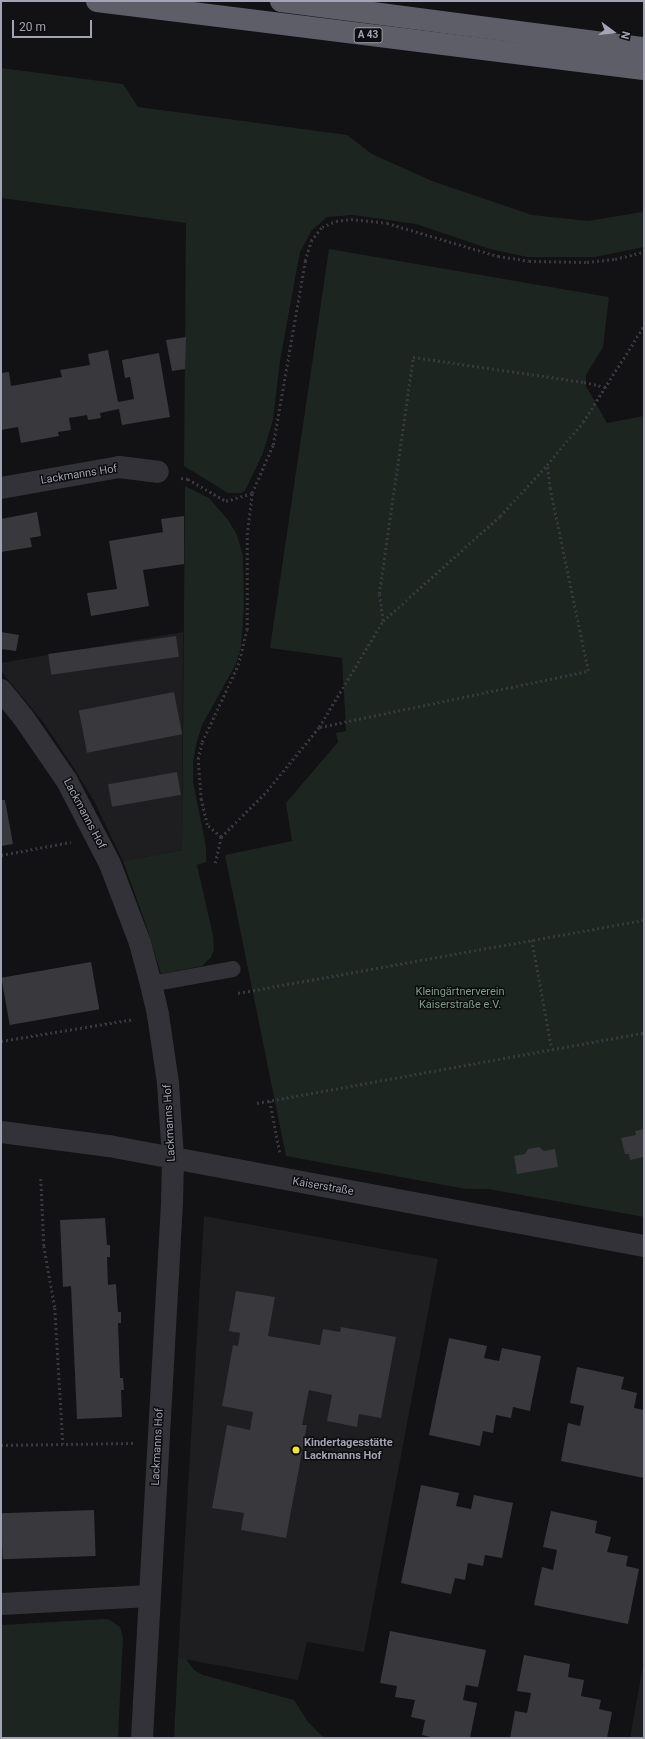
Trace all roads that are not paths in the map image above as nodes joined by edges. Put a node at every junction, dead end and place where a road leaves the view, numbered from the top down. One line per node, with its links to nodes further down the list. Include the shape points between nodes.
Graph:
1 (97, 1): 3 (highway, A 43)
2 (281, 1): 3 (highway, A 43)
3 (638, 58)
4 (158, 472): 5 (street, Lackmanns Hof, via 119,468)
5 (1, 488)
6 (1, 690): 8 (street, Lackmanns Hof, via 51,756 95,833 126,904)
7 (234, 969): 8 (lane)
8 (151, 984): 10 (street, Lackmanns Hof, via 168,1083)
9 (1, 1132): 10 (street, Kaiserstraße, via 109,1146)
10 (173, 1159): 11 (street, Kaiserstraße); 12 (street, Lackmanns Hof)
11 (644, 1246)
12 (150, 1596): 13 (street); 14 (street, Lackmanns Hof)
13 (1, 1604)
14 (142, 1738)

